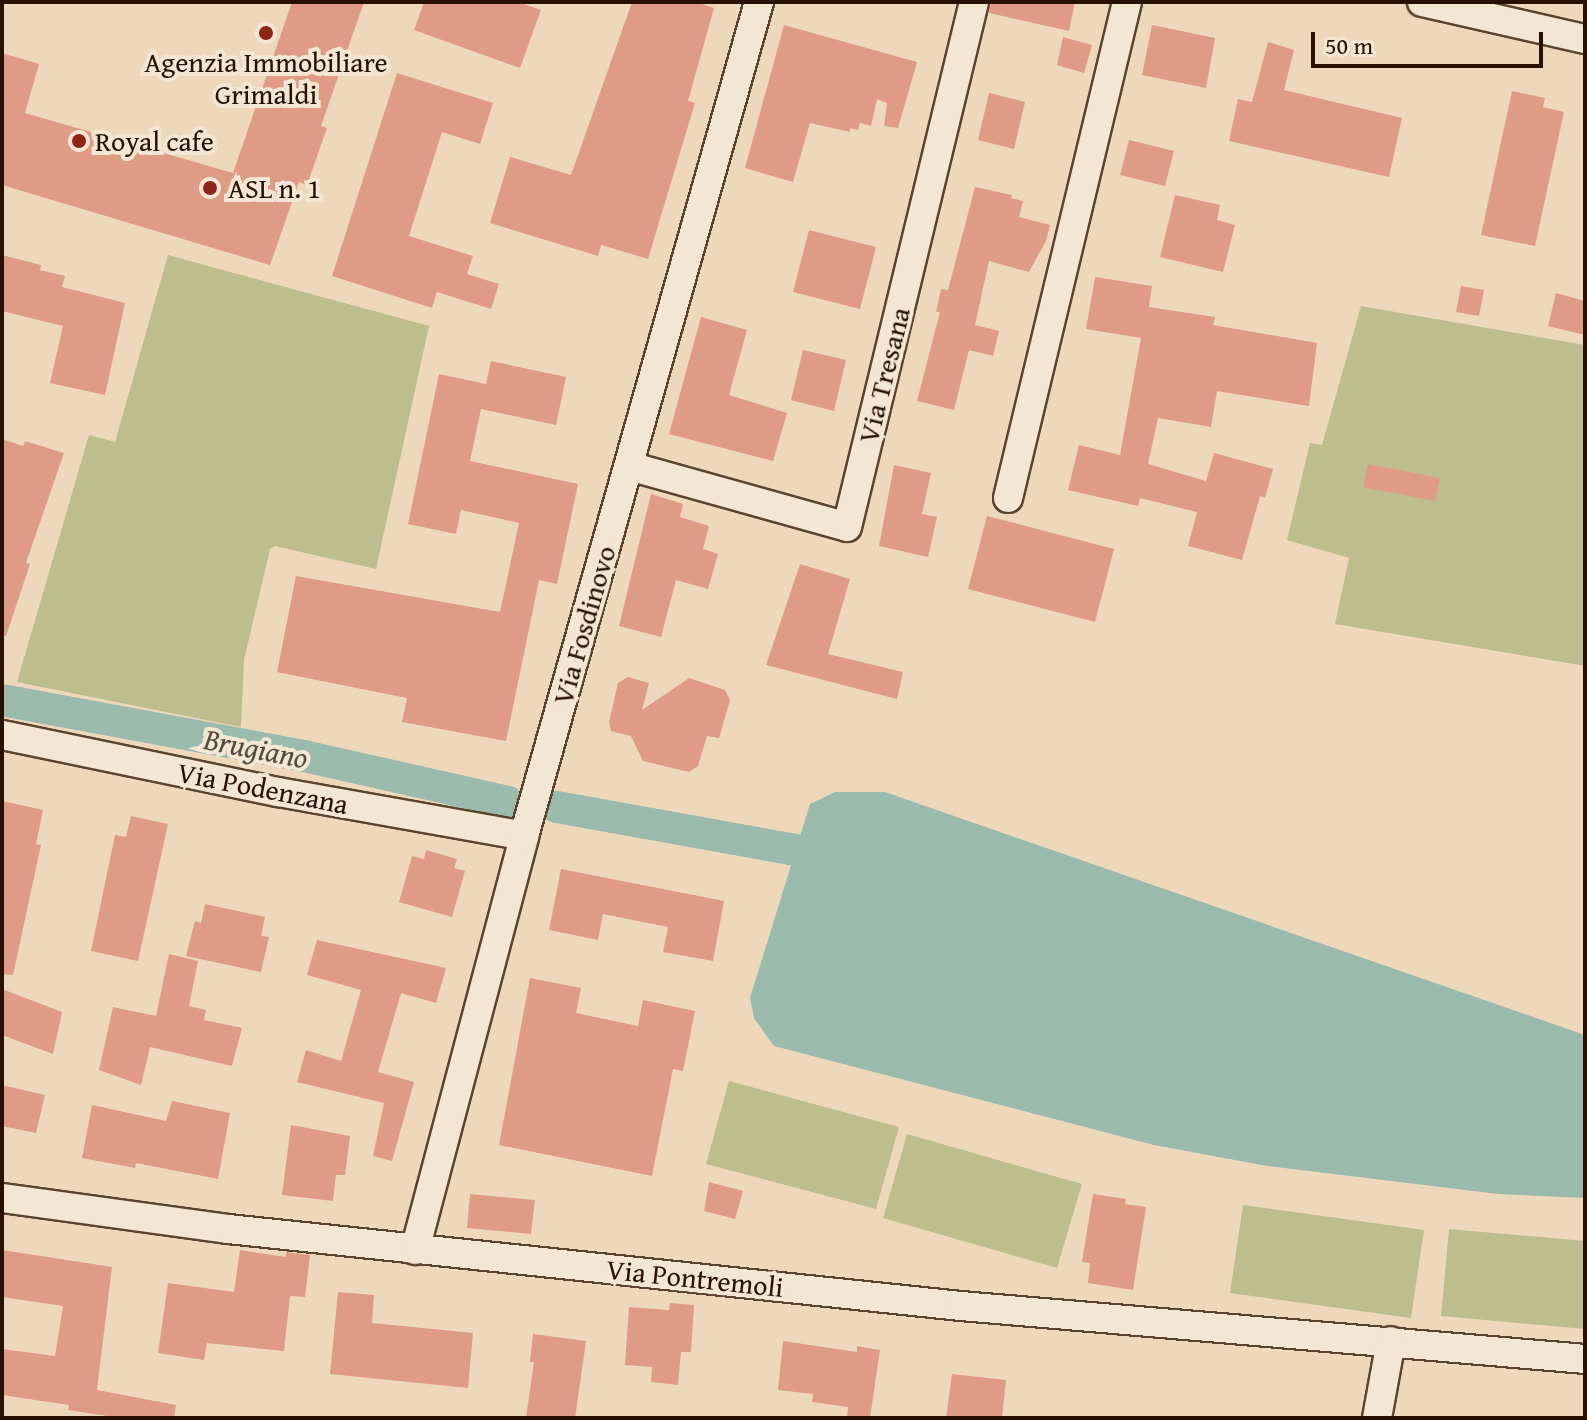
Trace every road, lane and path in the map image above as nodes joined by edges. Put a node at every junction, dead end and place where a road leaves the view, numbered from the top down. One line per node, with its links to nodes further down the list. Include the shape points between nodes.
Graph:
1 (759, 2): 6 (street, Via Fosdinovo)
2 (974, 2): 6 (street, Via Tresana, via 847,527)
3 (1127, 2): 7 (street)
4 (1422, 2): 5 (street)
5 (1585, 39)
6 (629, 466): 9 (street, Via Fosdinovo)
7 (1008, 498)
8 (2, 735): 9 (street, Via Podenzana)
9 (524, 836): 11 (street, Via Fosdinovo)
10 (2, 1198): 11 (street, Via Pontremoli)
11 (415, 1250): 12 (street, Via Pontremoli, via 961,1306)
12 (1391, 1341): 13 (street, Via Pontremoli); 14 (street)
13 (1585, 1359)
14 (1377, 1418)

